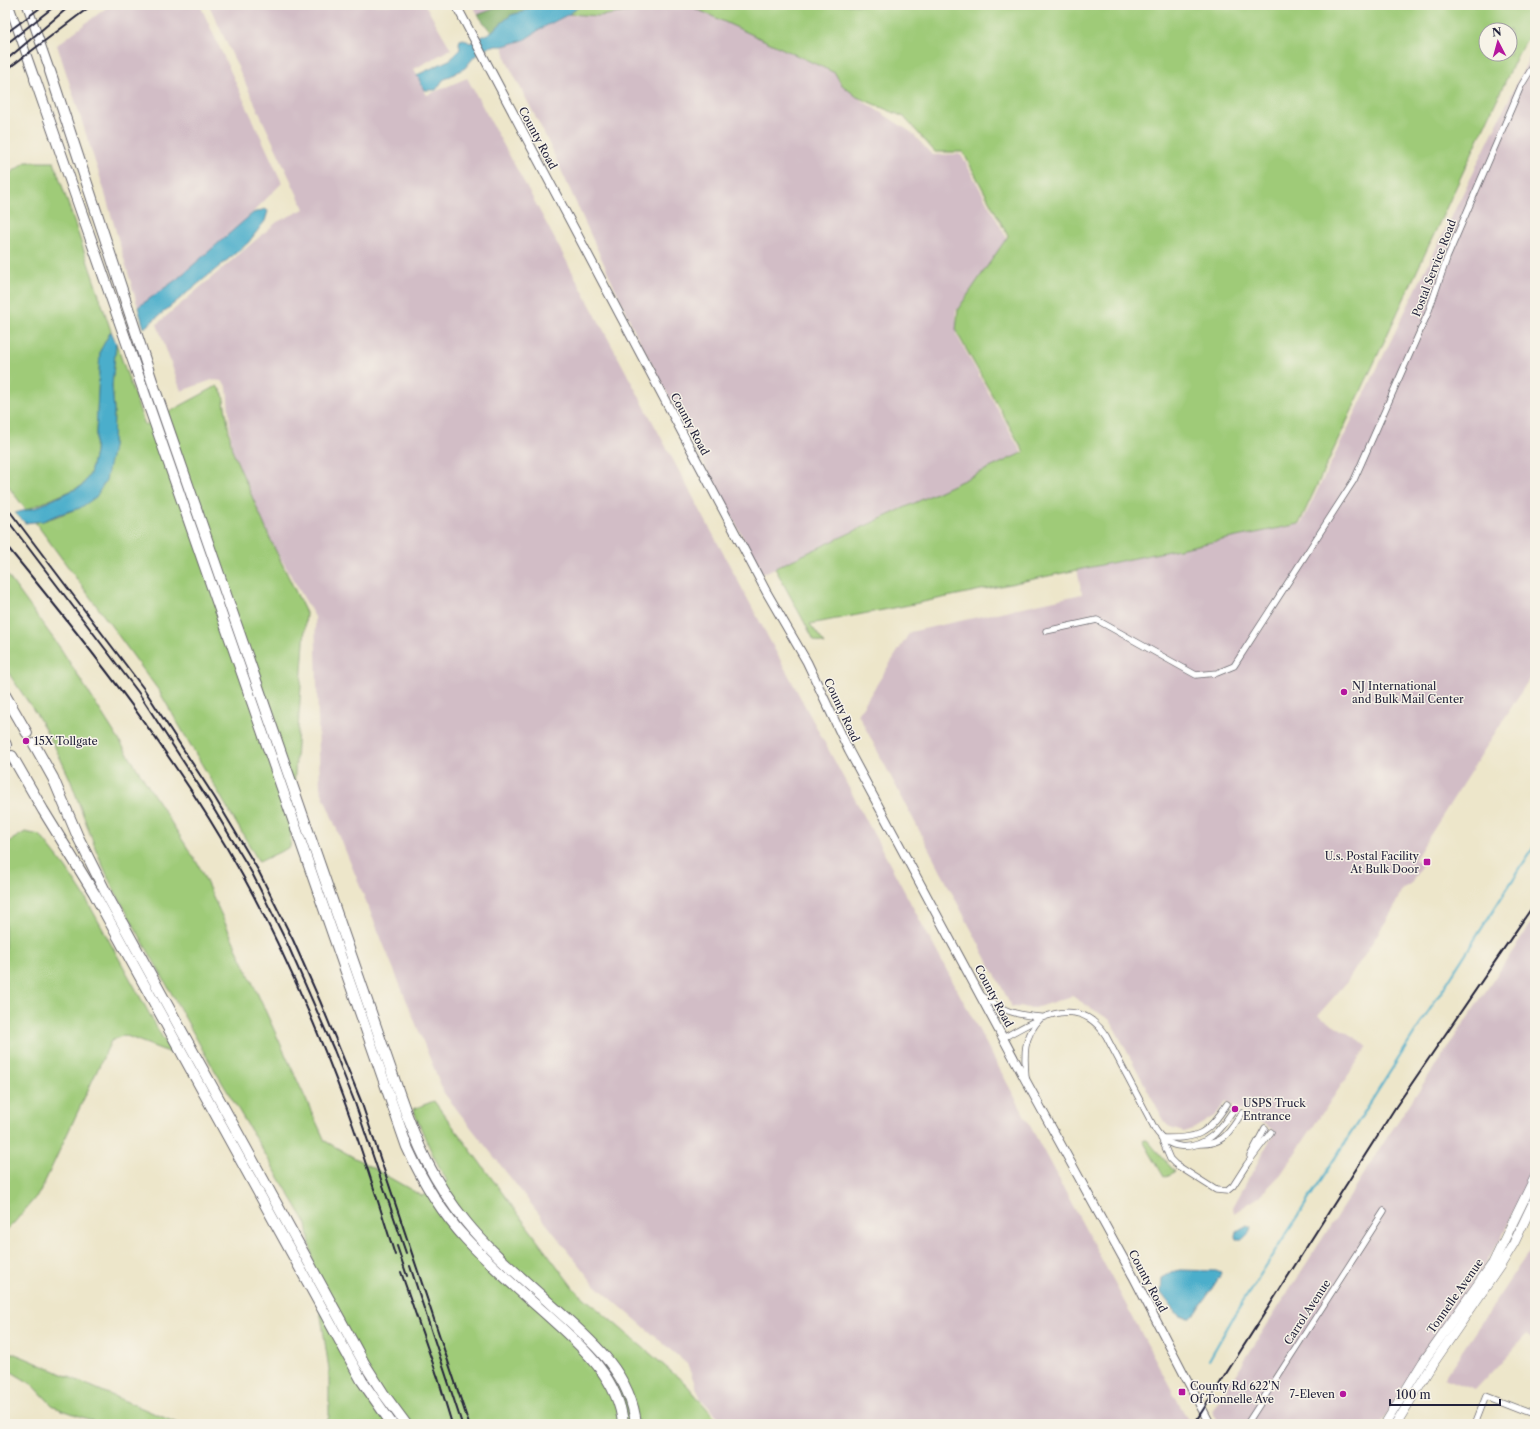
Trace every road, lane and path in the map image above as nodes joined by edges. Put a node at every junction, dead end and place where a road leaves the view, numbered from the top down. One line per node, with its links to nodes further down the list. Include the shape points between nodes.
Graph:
1 (9, 5): 6 (main road)
2 (27, 5): 5 (main road)
3 (456, 5): 12 (main road, County Road, via 763,586 807,662 849,751)
4 (1535, 63): 7 (street, Postal Service Road, via 1521,86 1447,258 1428,313 1354,480 1234,666 1217,673 1196,675 1097,620)
5 (50, 71): 31 (highway, via 152,382 417,1144 455,1209 483,1241 604,1355 627,1390)
6 (35, 79): 30 (highway, via 407,1147 424,1182 444,1212 472,1245 593,1360 615,1395)
7 (1046, 631)
8 (5, 695): 9 (highway)
9 (27, 733)
10 (34, 744): 29 (highway, via 55,782 91,866 368,1370)
11 (12, 756): 28 (highway, via 91,888 362,1381)
12 (980, 994): 13 (street, via 1006,1011); 14 (main road, County Road)
13 (1041, 1017): 14 (street); 15 (street, via 1033,1026 1026,1041); 21 (street, via 1068,1012 1083,1016 1099,1026)
14 (1003, 1038): 15 (main road, County Road)
15 (1026, 1081): 32 (main road, County Road, via 1133,1276)
16 (1227, 1104): 21 (street, via 1211,1127 1201,1133 1186,1137)
17 (1234, 1109): 22 (street, via 1216,1132)
18 (1242, 1113): 22 (street, via 1220,1141)
19 (1265, 1128): 23 (street)
20 (1271, 1132): 23 (street)
21 (1161, 1138): 22 (street, via 1175,1146); 23 (street, via 1172,1162 1221,1192 1231,1188)
22 (1197, 1144)
23 (1247, 1164)
24 (1535, 1177): 34 (highway, Tonnelle Avenue, via 1493,1263 1423,1362)
25 (1535, 1199): 35 (highway, Tonnelle Avenue, via 1514,1244 1430,1368)
26 (1384, 1211): 33 (street, Carrol Avenue)
27 (1535, 1415): 36 (street, via 1486,1396)
28 (392, 1424)
29 (406, 1424)
30 (623, 1424)
31 (636, 1424)
32 (1210, 1424)
33 (1246, 1424)
34 (1385, 1424)
35 (1396, 1424)
36 (1475, 1424)

